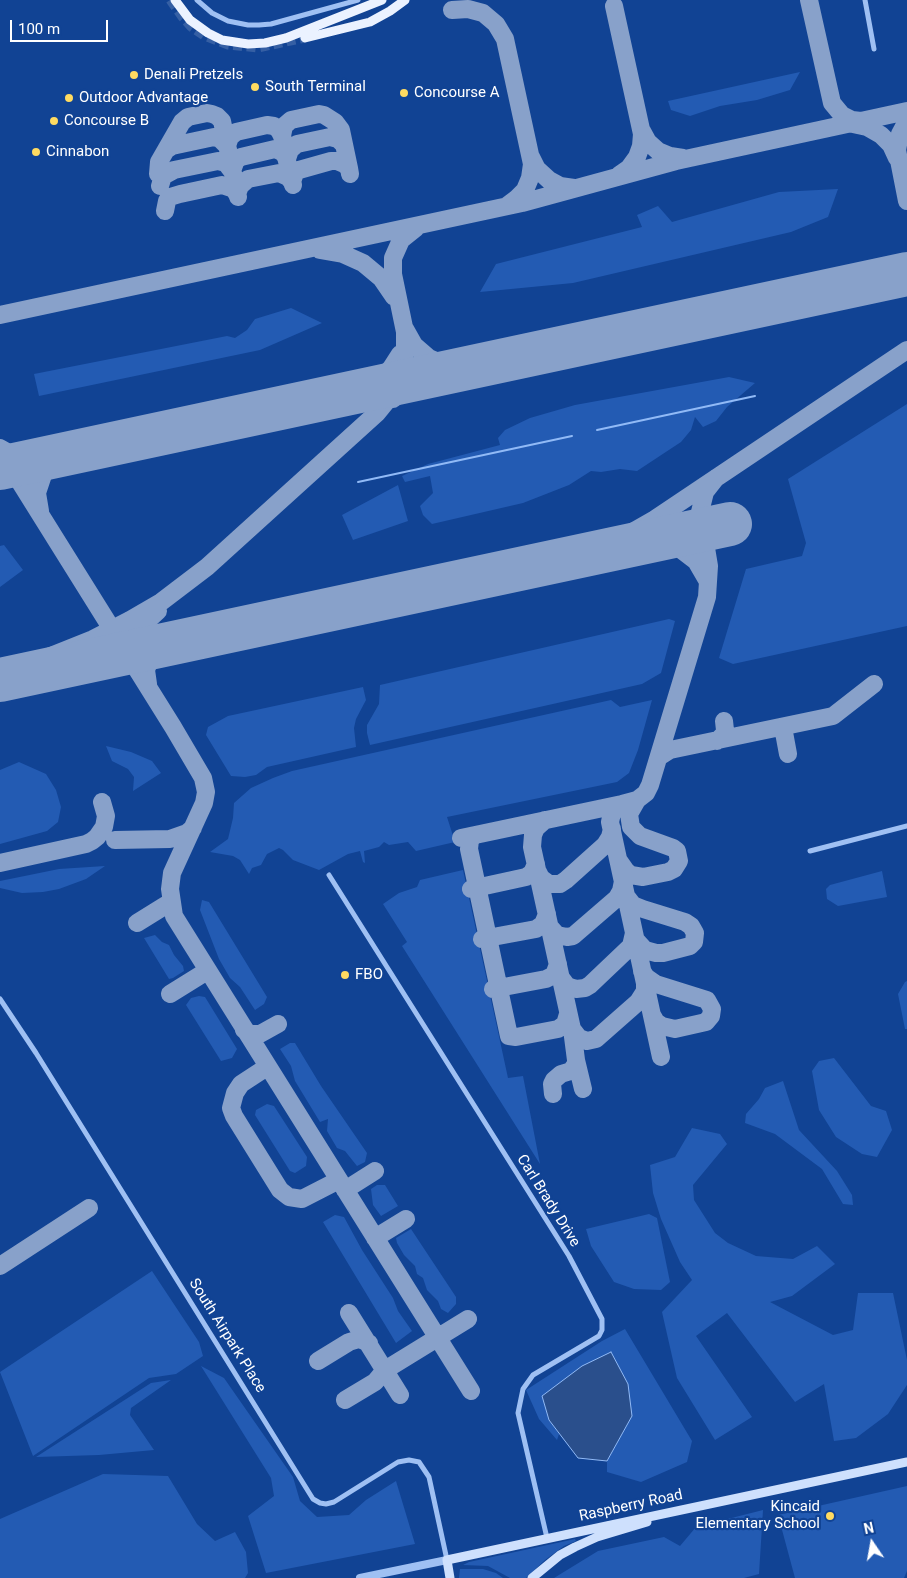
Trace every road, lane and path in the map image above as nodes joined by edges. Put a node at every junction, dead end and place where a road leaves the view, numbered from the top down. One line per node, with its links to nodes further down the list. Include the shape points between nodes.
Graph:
1 (174, 0): 4 (main road, via 190,20 208,33 222,40 248,44 286,38)
2 (197, 0): 3 (street, via 220,18 254,25 276,23)
3 (358, 0)
4 (382, 0)
5 (405, 0): 7 (main road, via 370,22)
6 (864, 0): 8 (street)
7 (305, 38)
8 (874, 49)
9 (907, 826): 10 (street)
10 (810, 851)
11 (329, 875): 15 (street, Carl Brady Drive, via 569,1256 602,1319 599,1336 534,1375 523,1389 518,1413)
12 (0, 999): 16 (street, South Airpark Place, via 313,1498 320,1503 334,1502 398,1462 419,1462 429,1477)
13 (907, 1462): 14 (main road, Raspberry Road)
14 (696, 1506): 15 (main road, Raspberry Road); 19 (main road, via 597,1537 560,1556)
15 (546, 1538): 16 (main road, Raspberry Road)
16 (446, 1560): 17 (street, Raspberry Road); 18 (main road)
17 (360, 1578)
18 (450, 1578)
19 (532, 1578)

